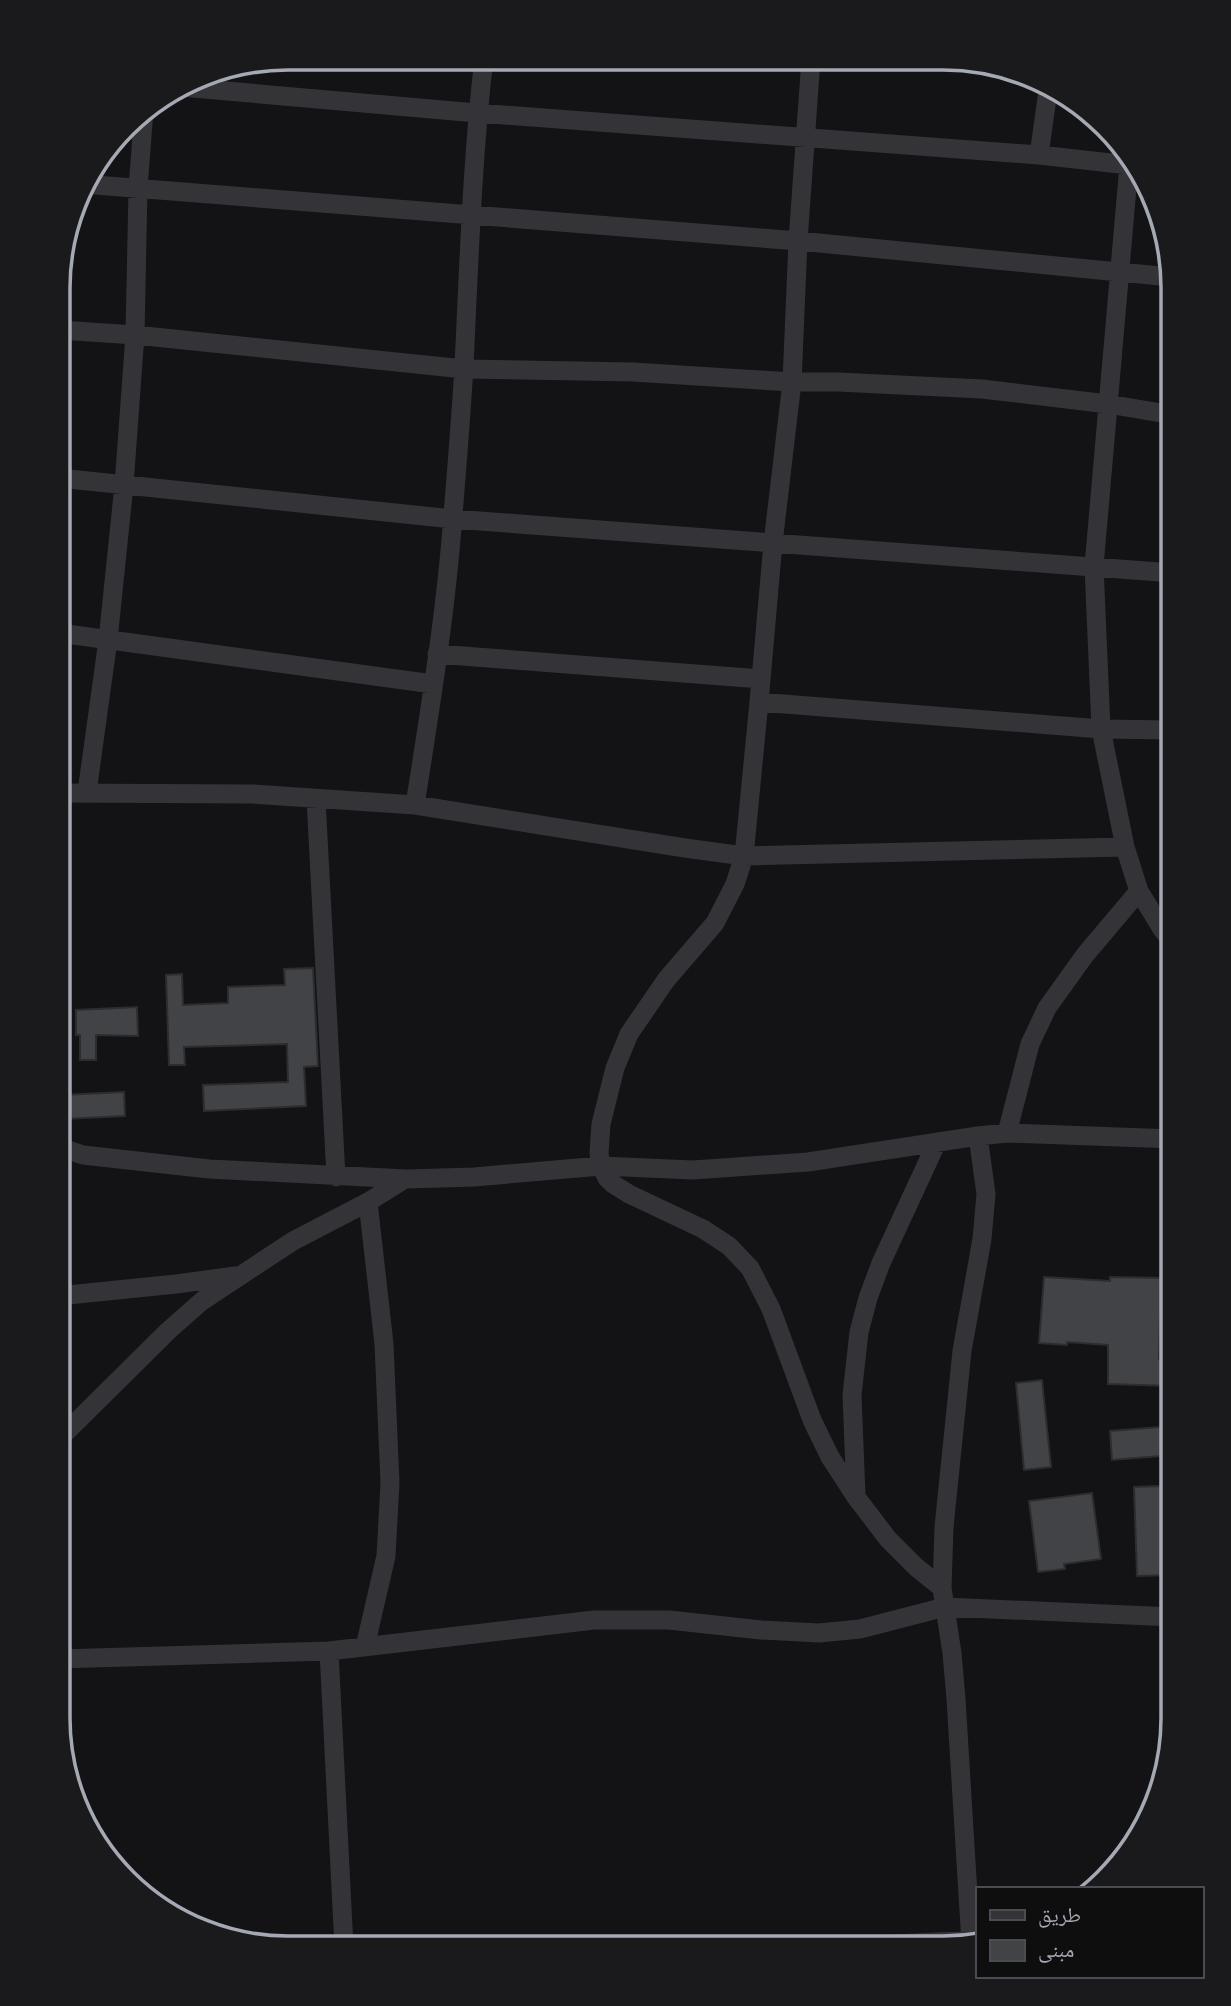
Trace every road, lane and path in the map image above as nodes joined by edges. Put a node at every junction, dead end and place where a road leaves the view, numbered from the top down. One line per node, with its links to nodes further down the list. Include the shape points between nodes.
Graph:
1 (482, 70): 5 (street)
2 (810, 70): 7 (street)
3 (200, 90): 5 (street)
4 (1047, 97): 8 (street)
5 (477, 113): 7 (street); 13 (street)
6 (143, 125): 12 (street)
7 (805, 137): 8 (street); 14 (street)
8 (1039, 155): 9 (street)
9 (1122, 164)
10 (1128, 174): 15 (street)
11 (96, 185): 12 (street)
12 (138, 188): 13 (street); 18 (street)
13 (470, 215): 14 (street); 19 (street)
14 (799, 241): 15 (street); 20 (street)
15 (1121, 272): 16 (street); 21 (street)
16 (1160, 275)
17 (70, 331): 18 (street)
18 (135, 335): 19 (street); 24 (street)
19 (464, 369): 20 (street, via 632,372); 25 (street)
20 (792, 382): 21 (street, via 982,389); 26 (street)
21 (1108, 404): 22 (street); 27 (street)
22 (1161, 413)
23 (70, 479): 24 (street)
24 (124, 485): 25 (street); 30 (street)
25 (453, 519): 26 (street); 31 (street)
26 (773, 543): 27 (street); 32 (street)
27 (1094, 566): 28 (street); 35 (street)
28 (1161, 572)
29 (70, 635): 30 (street)
30 (108, 640): 33 (street); 37 (street)
31 (437, 654): 32 (street); 33 (street)
32 (761, 679): 34 (street)
33 (433, 684): 40 (street)
34 (760, 702): 35 (street); 42 (street)
35 (1101, 729): 36 (street); 41 (street)
36 (1161, 730)
37 (87, 792): 38 (street); 39 (street)
38 (70, 793)
39 (316, 799): 40 (street); 51 (street)
40 (415, 805): 42 (street)
41 (1125, 847): 42 (street); 43 (street)
42 (744, 856): 50 (street, via 715,923 666,980 629,1034 601,1124)
43 (1139, 891): 44 (street); 45 (street, via 1047,1008 1030,1044)
44 (1161, 927)
45 (1007, 1133): 46 (street); 47 (street)
46 (978, 1136): 48 (street); 58 (street, via 986,1194 962,1351 944,1527)
47 (1161, 1139)
48 (937, 1142): 50 (street, via 808,1162 693,1170); 57 (street, via 881,1263 859,1332 852,1395)
49 (70, 1151): 51 (street)
50 (601, 1166): 52 (street); 57 (street, via 613,1184 703,1229 729,1246 750,1268 771,1309 812,1420)
51 (336, 1177): 52 (street)
52 (406, 1179): 53 (street)
53 (368, 1202): 54 (street); 60 (street, via 384,1344 390,1483 386,1556)
54 (239, 1276): 55 (street); 56 (street, via 168,1331)
55 (70, 1295)
56 (70, 1428)
57 (856, 1497): 58 (street, via 888,1539)
58 (944, 1597): 59 (street); 60 (street, via 860,1629 840,1632 761,1630 669,1620 594,1620); 63 (street, via 961,1749)
59 (1161, 1616)
60 (365, 1647): 61 (street)
61 (329, 1651): 62 (street); 64 (street)
62 (70, 1659)
63 (973, 1934)
64 (343, 1936)

